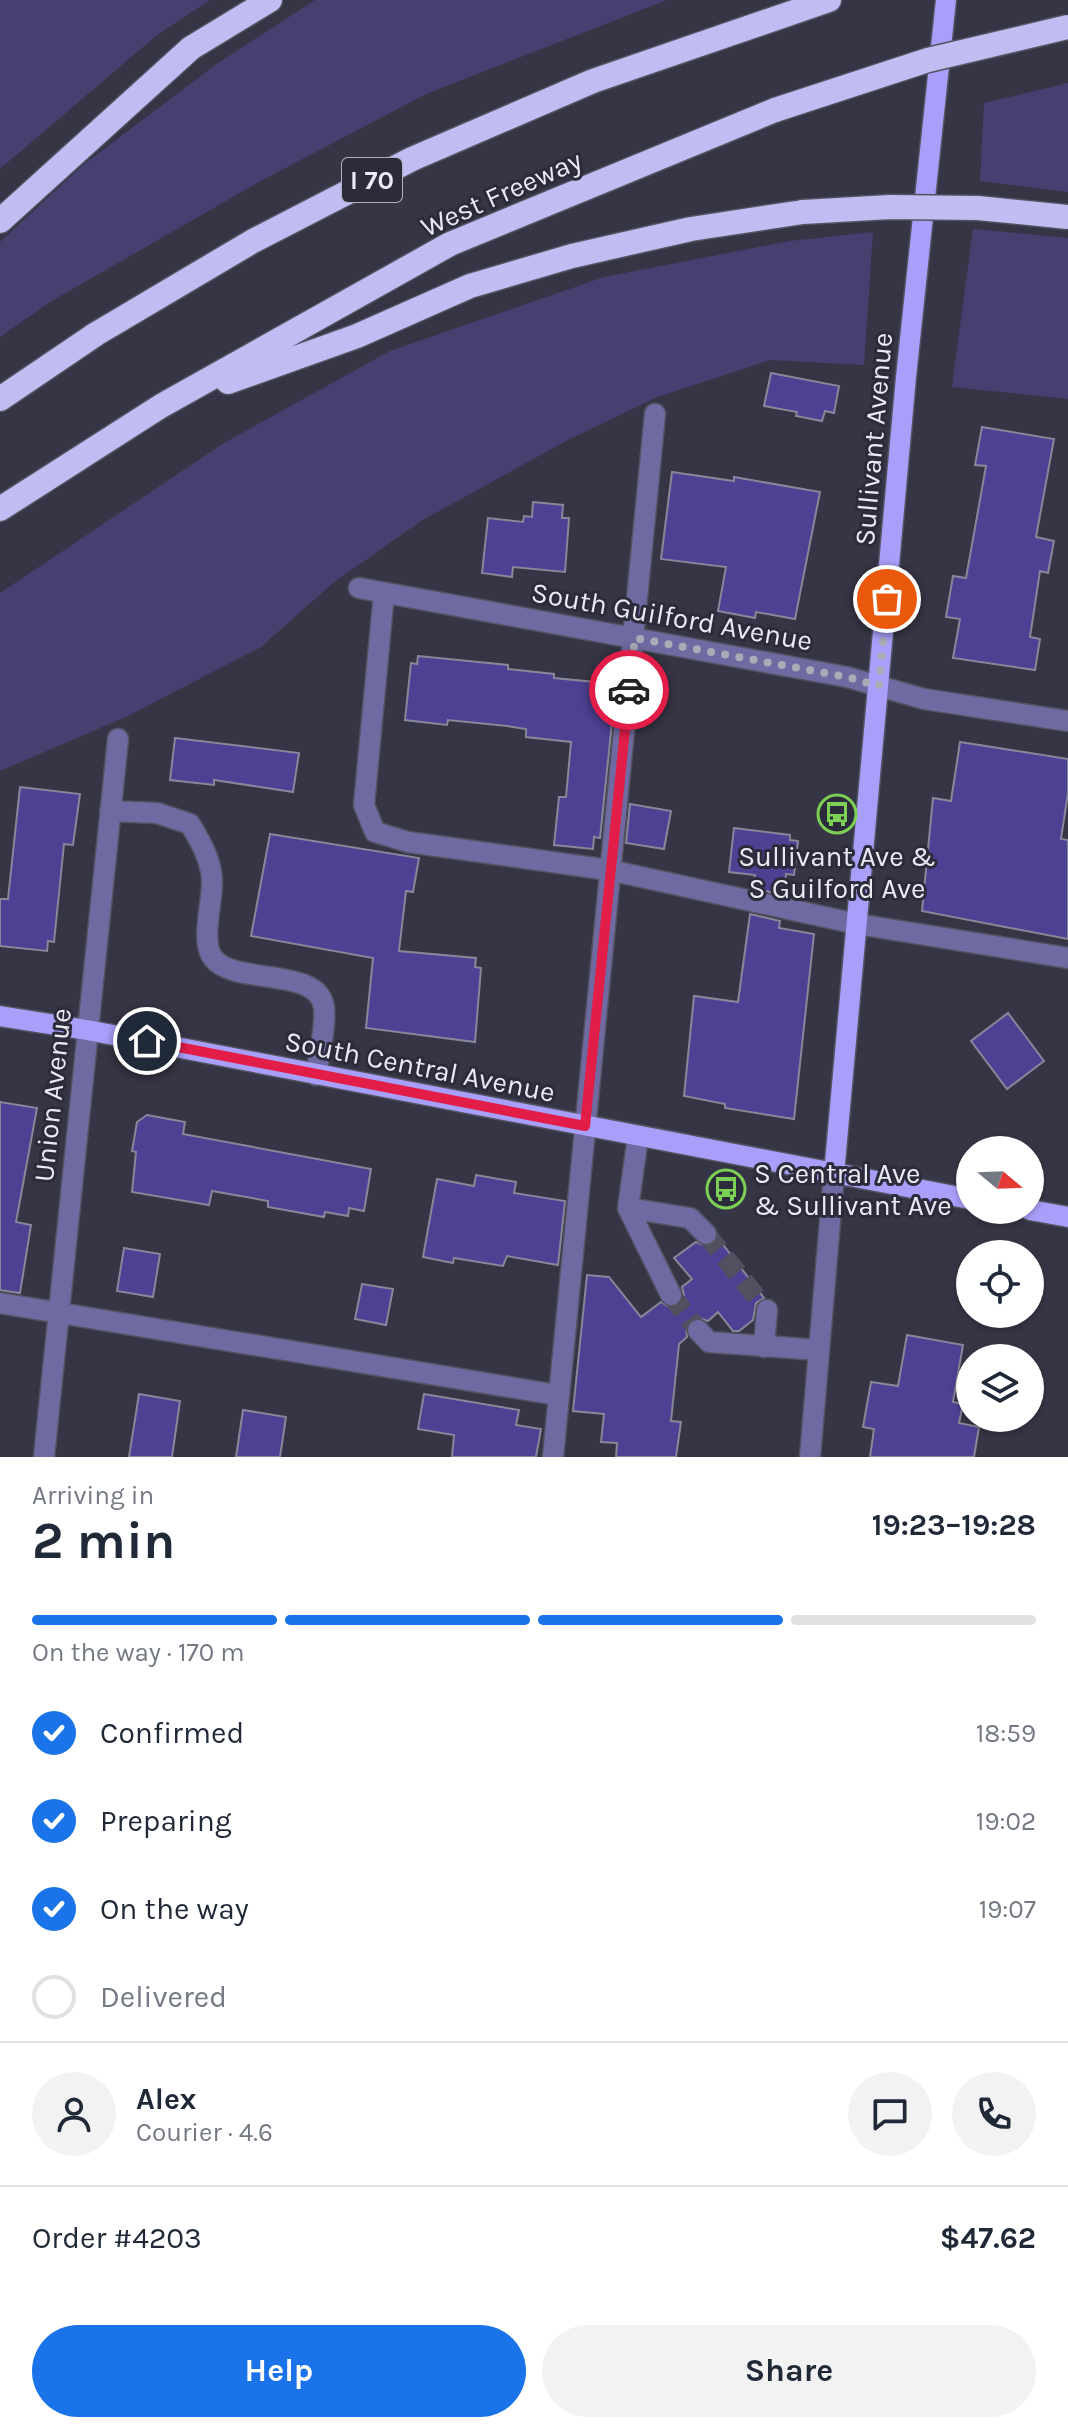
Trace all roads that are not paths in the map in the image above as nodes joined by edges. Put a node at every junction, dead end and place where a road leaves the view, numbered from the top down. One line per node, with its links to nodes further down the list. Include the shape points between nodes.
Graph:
1 (270, 0): 6 (highway, via 191,48)
2 (829, 0): 7 (highway, I 70, via 593,81 412,159 253,241 96,334)
3 (946, 0): 14 (main road, Sullivant Avenue)
4 (1068, 27): 8 (highway, West Freeway, bridge, via 928,60 775,110 450,244)
5 (1068, 217): 8 (highway, bridge, via 890,207 803,212 661,236 470,286 357,336)
6 (0, 221)
7 (0, 399)
8 (161, 406): 10 (highway, West Freeway)
9 (655, 414): 13 (street)
10 (0, 509)
11 (359, 588): 12 (street, South Guilford Avenue)
12 (384, 593): 13 (street, South Guilford Avenue); 18 (street, via 364,805 375,832 408,842)
13 (635, 638): 14 (street, South Guilford Avenue); 18 (street)
14 (879, 686): 15 (street, South Guilford Avenue, via 924,699); 19 (main road, Sullivant Avenue)
15 (1068, 721)
16 (118, 739): 17 (street, Union Avenue)
17 (110, 811): 22 (street, Union Avenue); 23 (street, via 157,813 190,824 205,850 212,879 207,944 211,956 235,971 314,989 324,1005)
18 (609, 870): 19 (street); 24 (street)
19 (857, 924): 20 (street); 26 (main road, Sullivant Avenue)
20 (1068, 958)
21 (0, 1016): 22 (main road, South Central Avenue)
22 (87, 1030): 23 (main road, South Central Avenue); 35 (street, Union Avenue)
23 (316, 1075): 24 (main road, South Central Avenue)
24 (585, 1126): 25 (main road, South Central Avenue); 39 (street)
25 (638, 1137): 26 (main road, South Central Avenue); 28 (street)
26 (834, 1174): 27 (main road, South Central Avenue); 38 (street, Sullivant Avenue)
27 (956, 1196)
28 (628, 1208): 31 (street, via 690,1218); 32 (street)
29 (1044, 1213): 30 (main road)
30 (1068, 1217)
31 (706, 1234)
32 (671, 1295)
33 (0, 1303): 35 (street)
34 (767, 1310): 37 (street)
35 (58, 1314): 39 (street); 40 (street, Union Avenue)
36 (698, 1330): 37 (street, via 709,1342)
37 (764, 1347): 38 (street)
38 (819, 1350): 42 (street, Sullivant Avenue)
39 (557, 1395): 41 (street)
40 (44, 1457)
41 (553, 1457)
42 (810, 1457)

